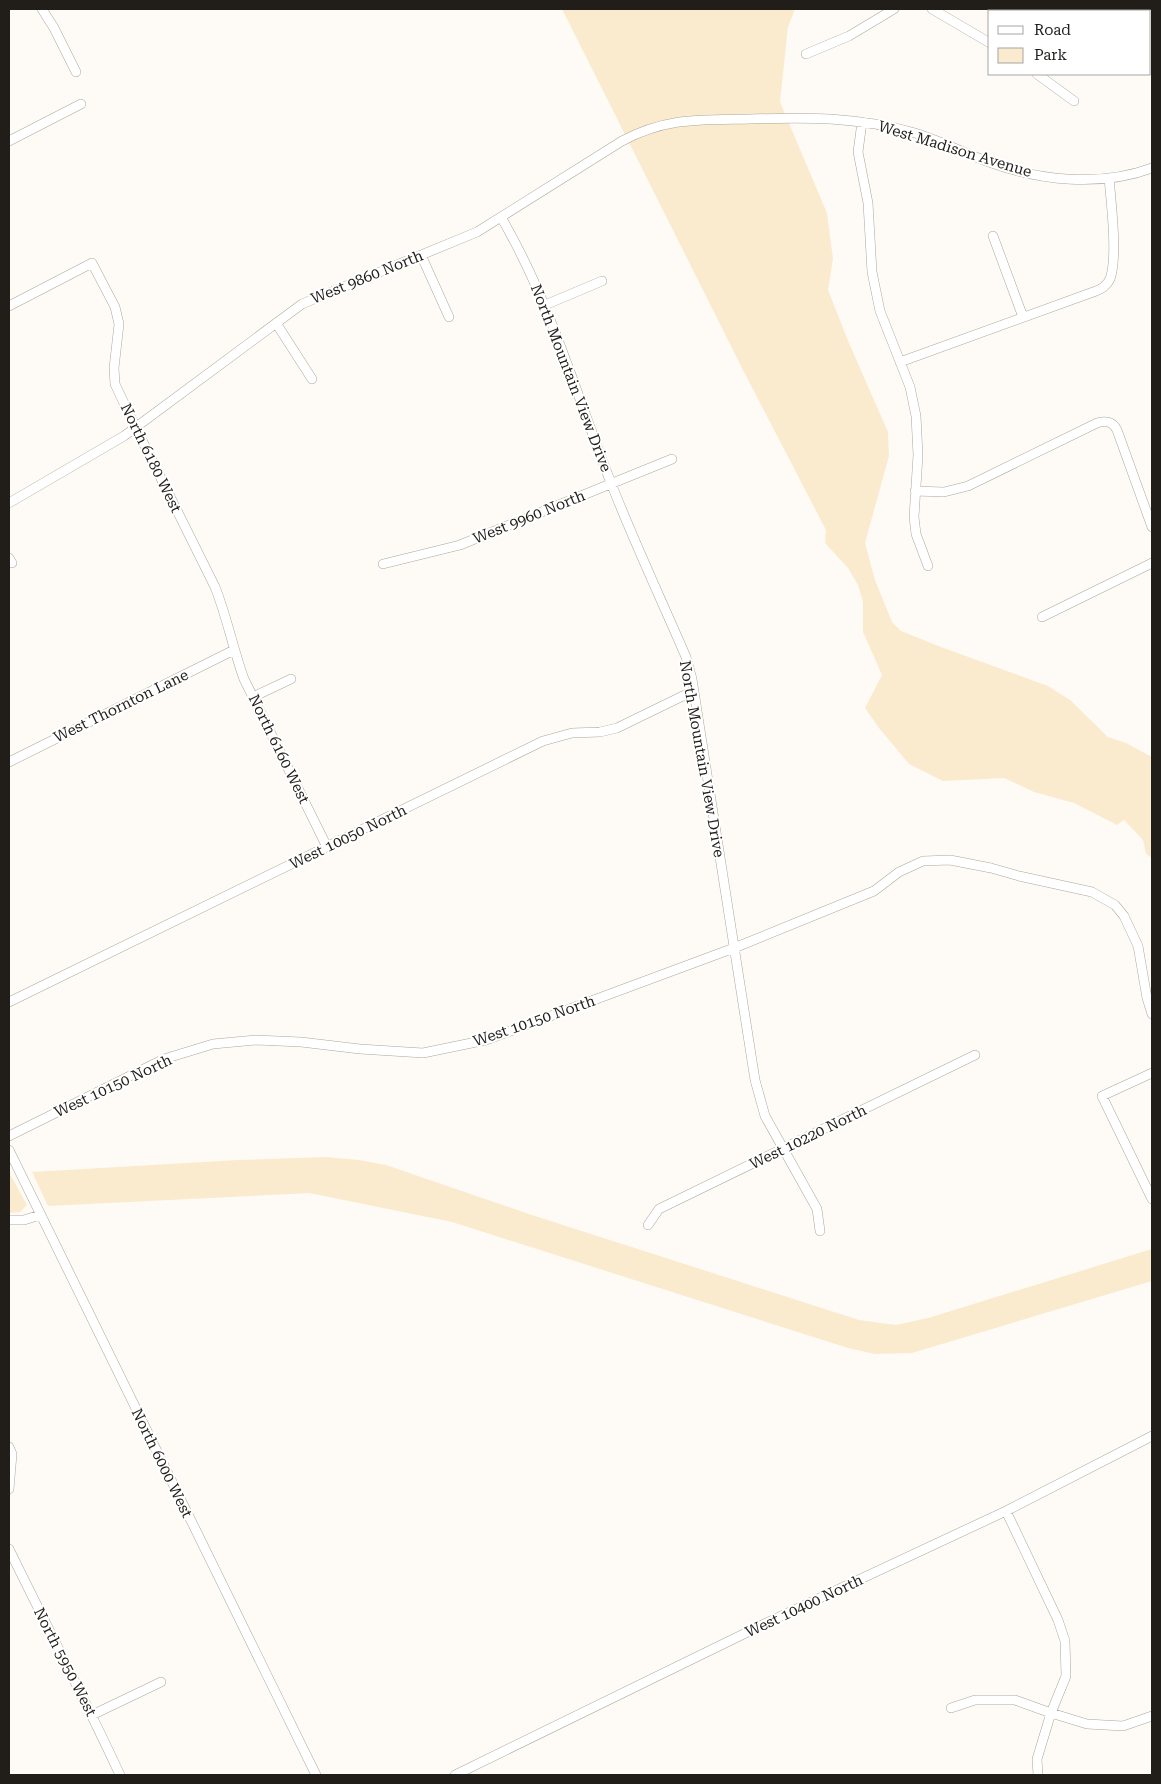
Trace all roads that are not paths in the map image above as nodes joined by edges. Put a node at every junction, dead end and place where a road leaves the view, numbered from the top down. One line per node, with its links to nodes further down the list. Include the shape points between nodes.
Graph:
1 (42, 9): 6 (street)
2 (894, 9): 5 (street, via 849,36)
3 (932, 9): 4 (street)
4 (988, 42)
5 (806, 54)
6 (76, 72)
7 (1038, 75): 8 (street)
8 (1074, 101)
9 (81, 104): 11 (street)
10 (862, 122): 12 (street, West Madison Avenue, via 815,117 682,121 649,128); 14 (street, West Madison Avenue, via 915,133 990,163 1022,172 1066,179); 24 (street, via 858,152 868,203 874,285)
11 (9, 140)
12 (612, 147): 15 (street, West 9860 North)
13 (1152, 168): 14 (street, West Madison Avenue)
14 (1109, 178): 22 (street, via 1113,238 1109,280 1100,290)
15 (502, 217): 17 (street, West 9860 North, via 477,232); 19 (street, North Mountain View Drive)
16 (993, 236): 22 (street)
17 (421, 255): 21 (street); 23 (street, West 9860 North, via 302,304)
18 (602, 281): 19 (street)
19 (545, 305): 28 (street, North Mountain View Drive)
20 (9, 306): 26 (street, North 6180 West, via 92,263 115,307 119,324 115,384)
21 (450, 317)
22 (1023, 317): 24 (street)
23 (276, 323): 25 (street); 26 (street, West 9860 North)
24 (900, 362): 29 (street, via 914,402 918,430)
25 (312, 379)
26 (135, 428): 30 (street, West 9860 North); 36 (street, North 6180 West, via 215,587)
27 (672, 459): 28 (street, West 9960 North)
28 (612, 484): 33 (street, West 9960 North, via 460,545); 38 (street, North Mountain View Drive, via 686,657)
29 (915, 491): 31 (street, via 944,492 968,486 1096,424 1107,422 1117,430); 34 (street, via 915,527)
30 (9, 503)
31 (1152, 527)
32 (1152, 563): 35 (street)
33 (383, 564)
34 (928, 566)
35 (1042, 617)
36 (234, 650): 39 (street, North 6160 West); 40 (street, West Thornton Lane)
37 (291, 680): 39 (street)
38 (692, 691): 41 (street, West 10050 North, via 617,728 572,733 543,741); 42 (street, North Mountain View Drive)
39 (253, 697): 41 (street, North 6160 West)
40 (9, 762)
41 (327, 847): 43 (street, West 10050 North)
42 (734, 948): 44 (street, West 10150 North, via 874,891 899,872 923,861 950,860 1092,892 1115,904 1138,946); 47 (street, West 10150 North, via 486,1040 423,1053 256,1040 213,1044 164,1059); 48 (street, North Mountain View Drive, via 755,1080 766,1116)
43 (9, 1002)
44 (1152, 1014)
45 (975, 1054): 48 (street, West 10220 North)
46 (1152, 1073): 50 (street, via 1102,1096)
47 (9, 1136)
48 (784, 1149): 53 (street, West 10220 North, via 659,1209); 54 (street, North Mountain View Drive, via 817,1209)
49 (9, 1150): 51 (street, North 6000 West)
50 (1152, 1199)
51 (40, 1216): 52 (street); 66 (street, North 6000 West)
52 (9, 1220)
53 (648, 1225)
54 (820, 1231)
55 (1152, 1436): 58 (street, West 10400 North)
56 (9, 1447): 57 (street, via 12,1454)
57 (9, 1489)
58 (1006, 1511): 62 (street, via 1065,1641 1066,1676); 67 (street, West 10400 North, via 760,1626)
59 (9, 1549): 63 (street, North 5950 West)
60 (161, 1682): 63 (street)
61 (951, 1708): 62 (street, via 975,1700 1015,1700)
62 (1051, 1713): 64 (street, via 1088,1724 1123,1726); 68 (street, via 1037,1759)
63 (92, 1715): 65 (street, North 5950 West)
64 (1152, 1716)
65 (120, 1775)
66 (316, 1775)
67 (455, 1775)
68 (1038, 1775)

